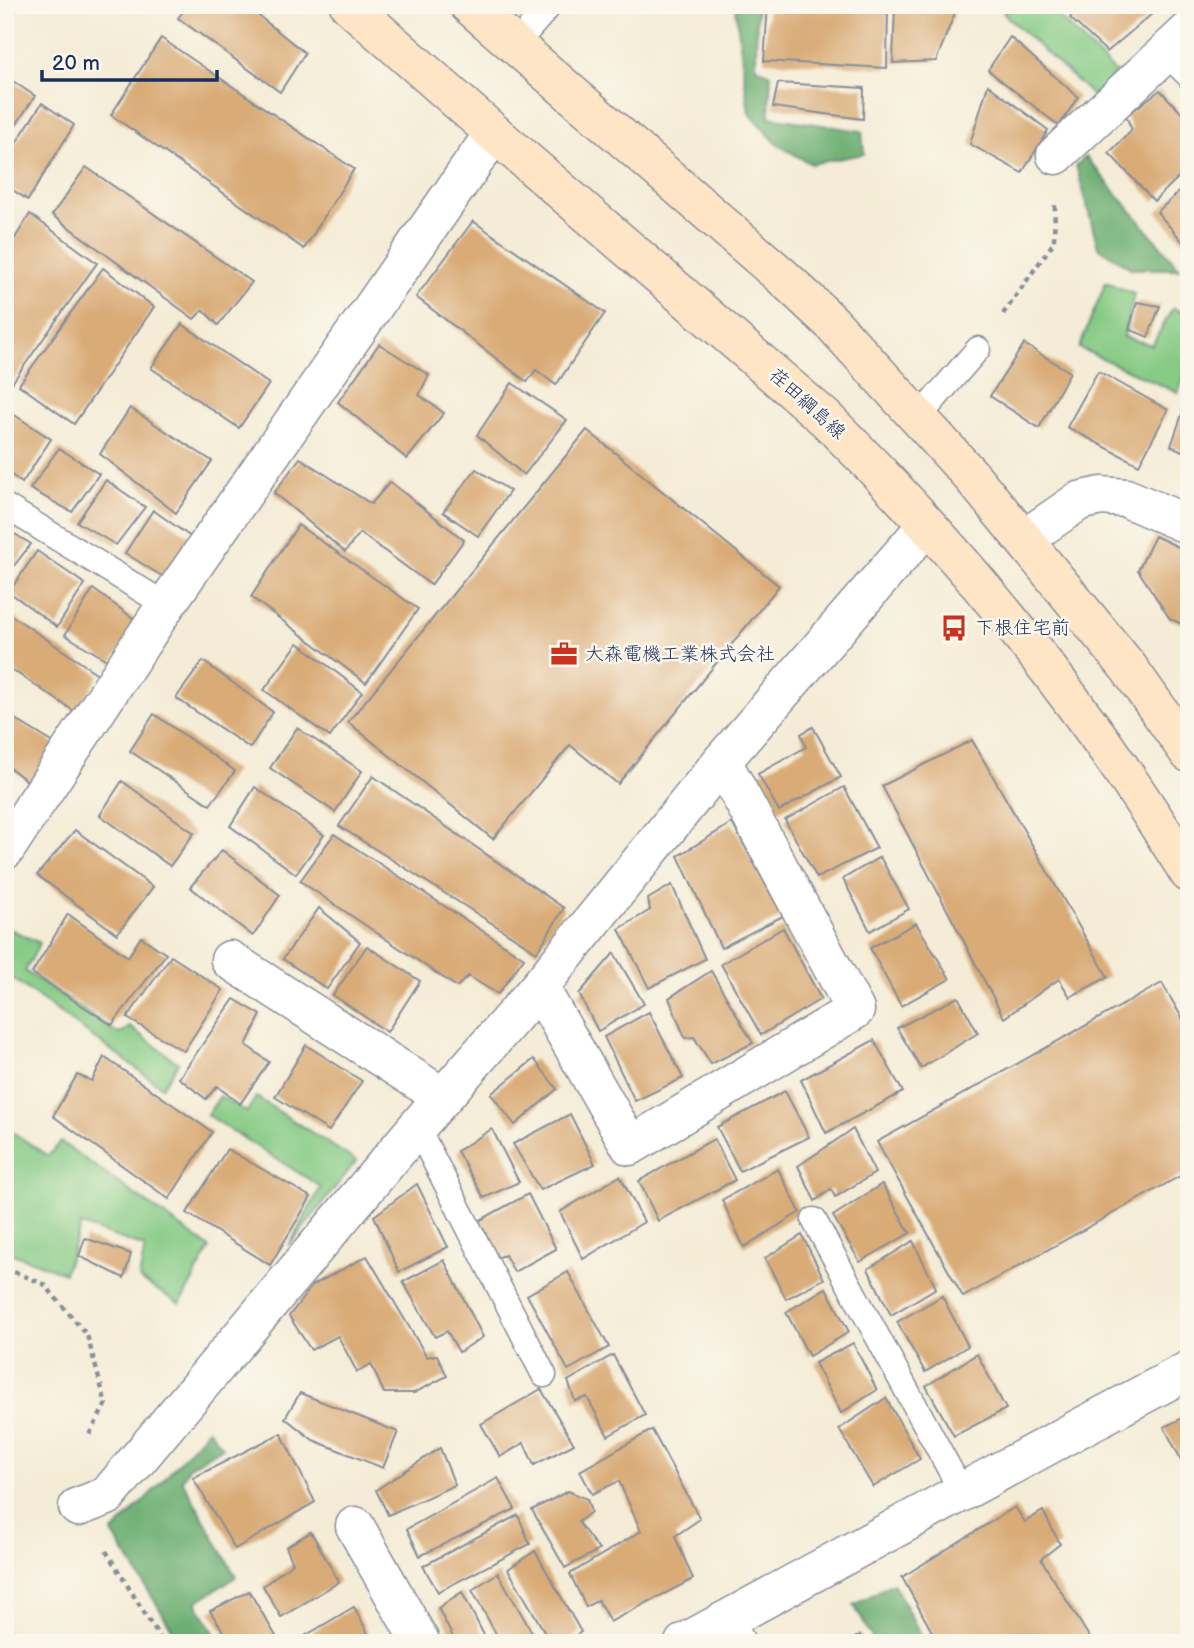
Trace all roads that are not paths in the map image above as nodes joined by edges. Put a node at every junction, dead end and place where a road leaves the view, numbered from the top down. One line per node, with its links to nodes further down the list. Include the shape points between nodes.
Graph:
1 (469, 5): 4 (main road)
2 (550, 5): 4 (lane)
3 (362, 9): 6 (main road, 荏田綱島線)
4 (515, 45): 9 (main road, via 785,279)
5 (1181, 53): 7 (street)
6 (494, 133): 11 (main road, 荏田綱島線, via 826,419); 14 (street)
7 (1056, 155)
8 (978, 349): 9 (lane)
9 (919, 418): 13 (main road)
10 (5, 506): 14 (lane)
11 (927, 525): 16 (street); 18 (main road, 荏田綱島線, via 1075,704)
12 (1189, 525): 13 (street, via 1126,498 1101,496 1079,501)
13 (1024, 539): 15 (main road, via 1128,667)
14 (166, 605): 17 (street)
15 (1189, 754)
16 (722, 761): 20 (street); 20 (street, via 855,1010 630,1146)
17 (5, 850)
18 (1189, 873)
19 (230, 960): 21 (street)
20 (539, 986): 21 (street)
21 (443, 1097): 22 (street)
22 (417, 1127): 25 (lane); 27 (street, via 107,1496)
23 (814, 1220): 26 (lane)
24 (1189, 1370): 26 (street)
25 (544, 1375)
26 (962, 1492): 29 (street)
27 (78, 1507)
28 (355, 1526): 30 (street)
29 (737, 1631): 31 (street)
30 (421, 1643)
31 (684, 1643)

